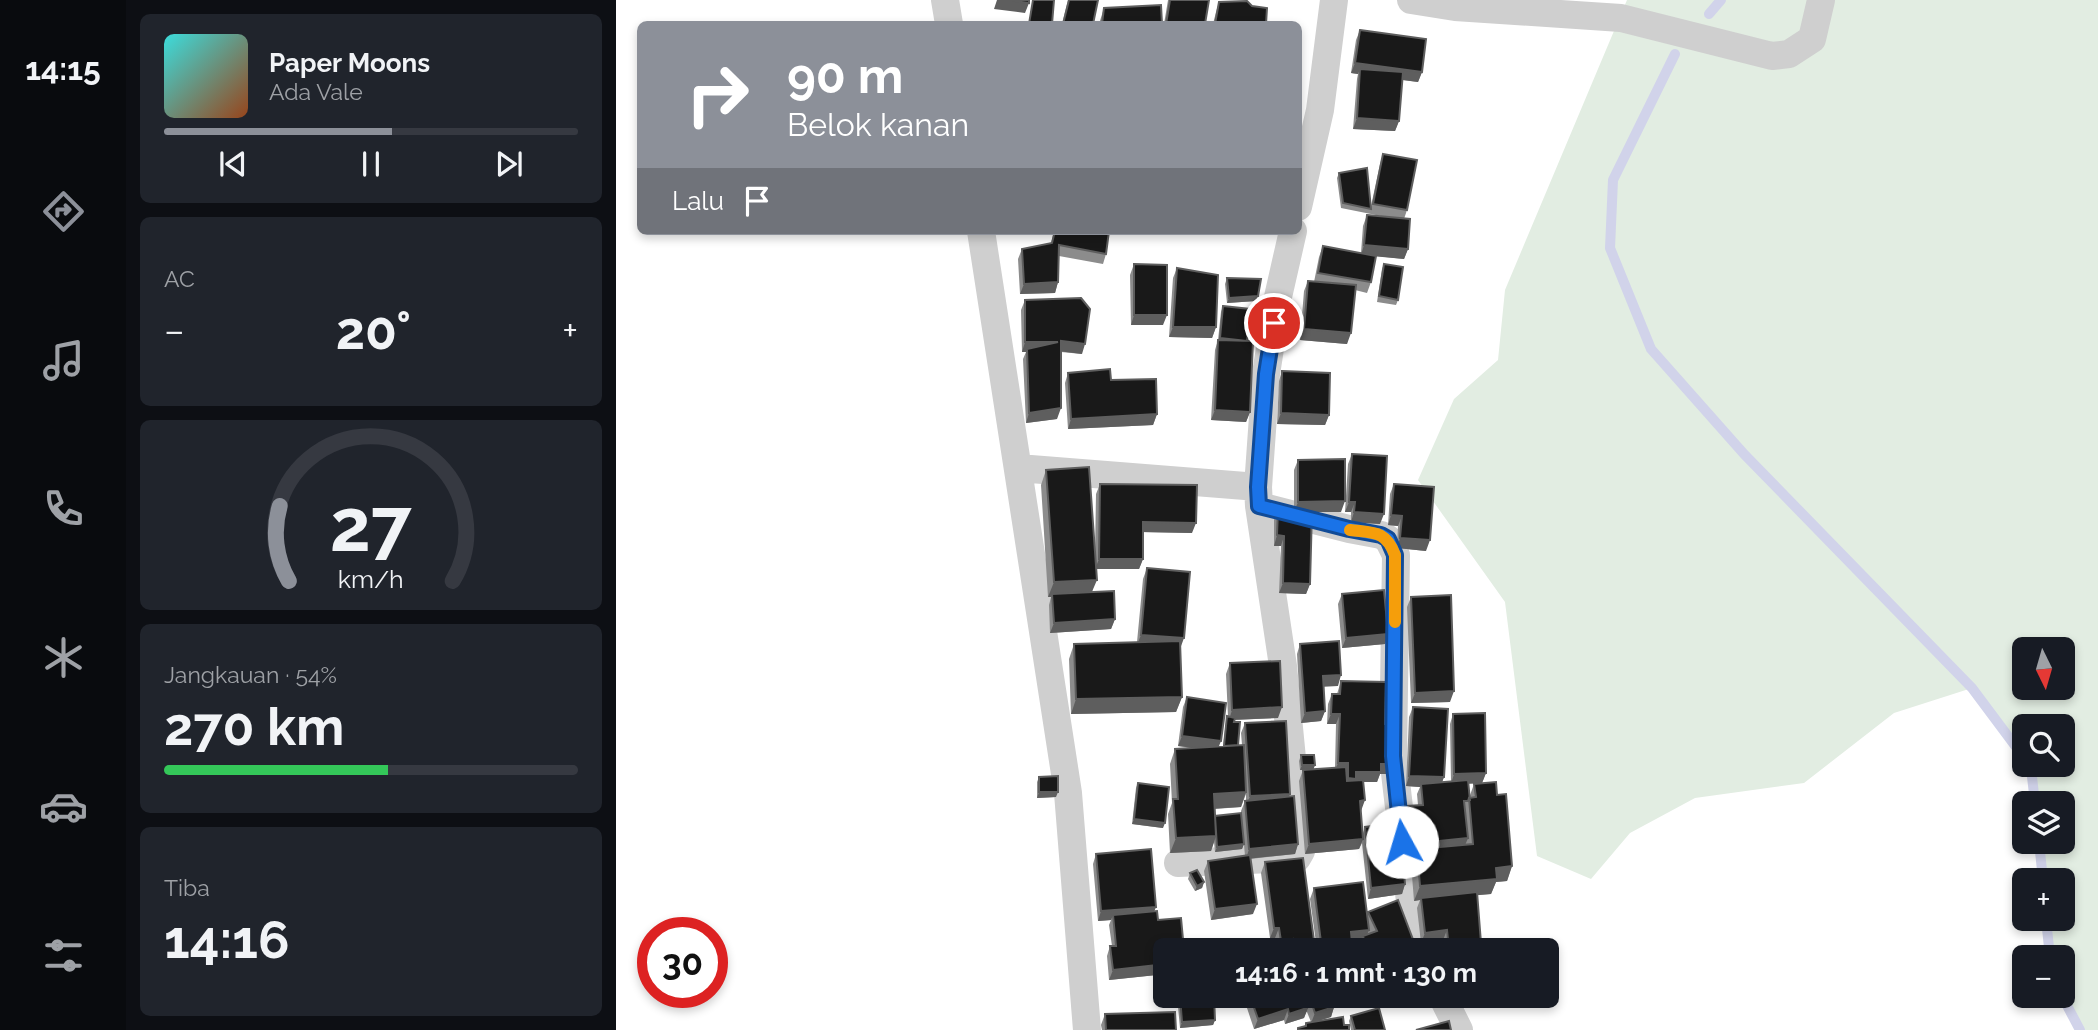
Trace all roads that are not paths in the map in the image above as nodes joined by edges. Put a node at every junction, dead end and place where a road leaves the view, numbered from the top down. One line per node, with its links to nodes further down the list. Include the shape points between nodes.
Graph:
1 (945, 0): 6 (street)
2 (1334, 0): 7 (street, via 1320,110)
3 (1412, 0): 5 (street)
4 (1821, 0): 5 (street, via 1811,39 1789,54 1772,56 1621,18)
5 (1456, 4)
6 (948, 21)
7 (1302, 189)
8 (982, 235): 10 (street)
9 (1292, 235): 11 (street, via 1266,374)
10 (1018, 468): 11 (street); 15 (street, via 1068,793)
11 (1259, 497): 12 (street, via 1283,666 1301,851 1297,858); 13 (street, via 1349,529 1381,535 1395,555 1393,756)
12 (1178, 863)
13 (1415, 938)
14 (1448, 1008): 16 (street)
15 (1087, 1030)
16 (1459, 1030)

